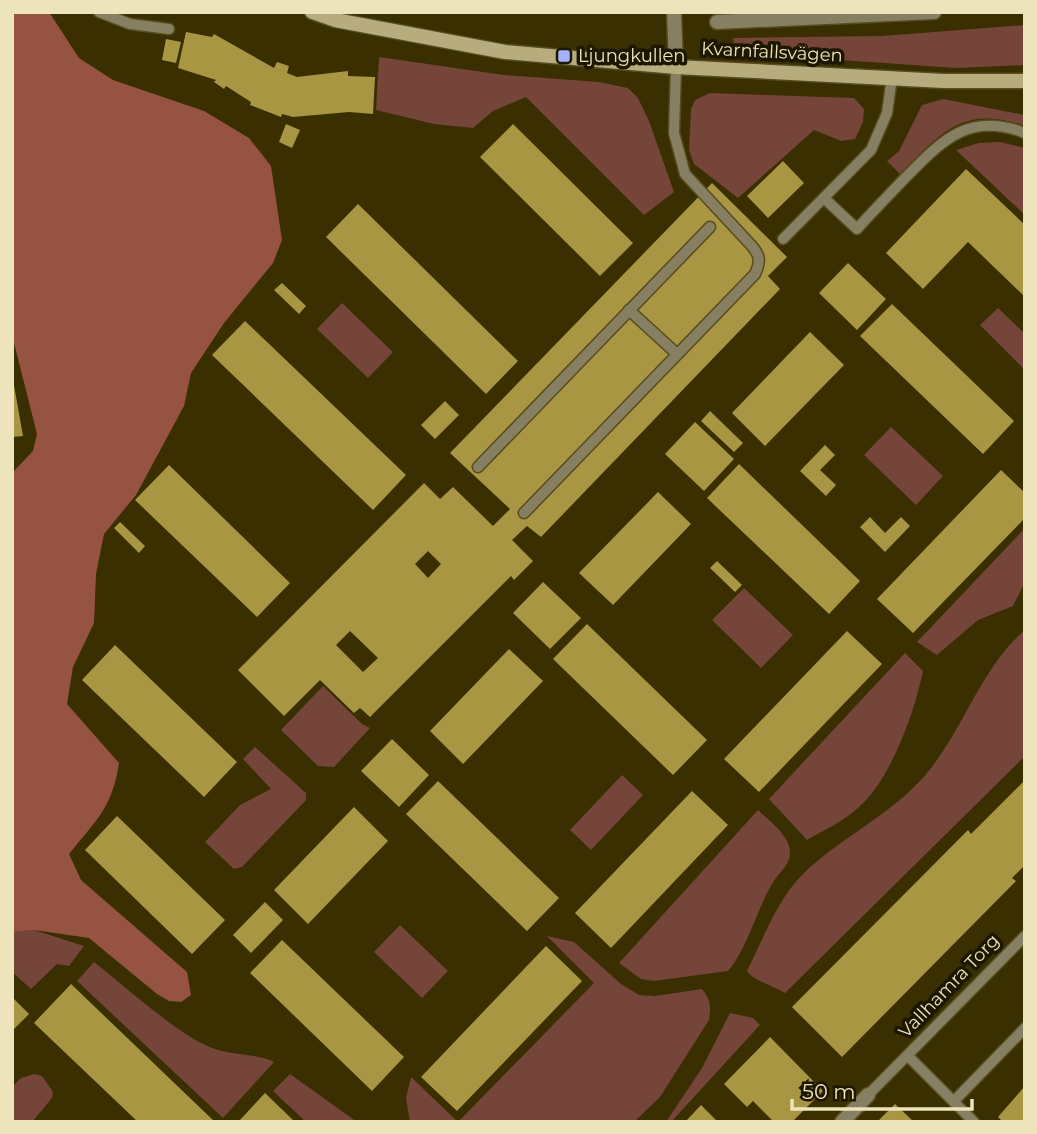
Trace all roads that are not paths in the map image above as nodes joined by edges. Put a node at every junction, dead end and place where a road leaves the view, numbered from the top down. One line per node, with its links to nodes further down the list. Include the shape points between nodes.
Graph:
1 (99, 12): 6 (lane, via 130,24)
2 (312, 12): 7 (street, Kvarnfallsvägen, via 505,52)
3 (674, 12): 7 (street)
4 (934, 12): 5 (street)
5 (716, 22)
6 (169, 29)
7 (676, 67): 8 (street, Kvarnfallsvägen); 15 (lane, via 674,133 685,174 758,253 760,263 755,274)
8 (892, 77): 9 (street, Kvarnfallsvägen); 11 (lane, via 881,133)
9 (1025, 81)
10 (1025, 133): 11 (lane, via 994,124 960,130 939,144 857,229)
11 (825, 199): 13 (lane)
12 (710, 227): 14 (lane)
13 (783, 239)
14 (629, 310): 15 (lane); 16 (lane)
15 (677, 355): 17 (lane)
16 (478, 467)
17 (524, 513)
18 (1025, 936): 20 (lane, Vallhamra Torg)
19 (1025, 1028): 22 (lane)
20 (908, 1056): 21 (lane); 22 (lane, Vallhamra Torg)
21 (868, 1095): 23 (street)
22 (955, 1100): 24 (lane, Vallhamra Torg)
23 (842, 1122)
24 (974, 1122)

